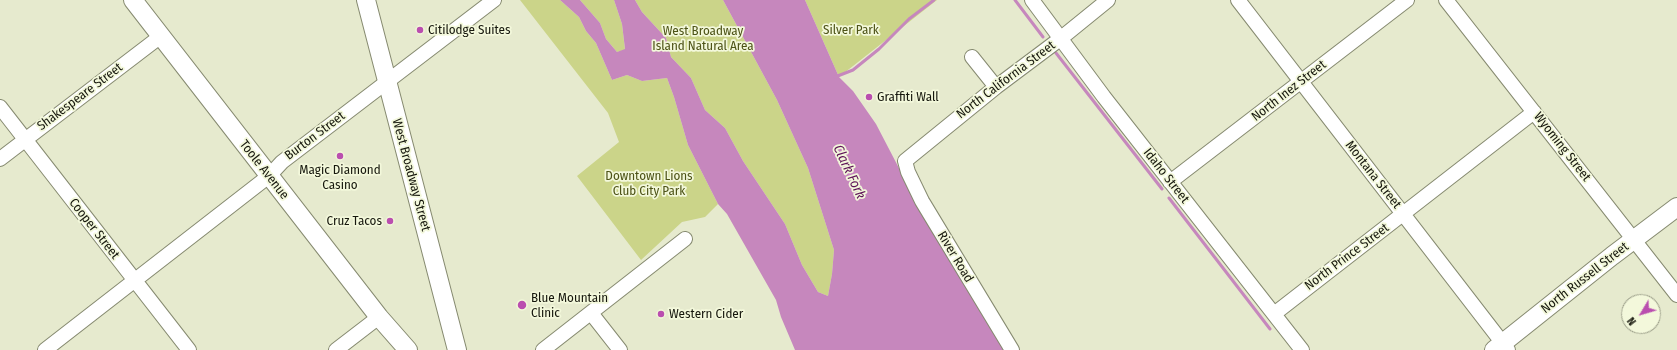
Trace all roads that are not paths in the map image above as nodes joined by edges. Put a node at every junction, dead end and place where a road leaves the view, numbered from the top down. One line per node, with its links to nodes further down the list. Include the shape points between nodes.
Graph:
1 (133, 0): 9 (main road, Toole Avenue)
2 (366, 0): 13 (main road, West Broadway Street)
3 (494, 0): 13 (street, Burton Street)
4 (1032, 0): 10 (street, Idaho Street)
5 (1108, 0): 10 (street, North California Street)
6 (1238, 0): 12 (street, Montana Street)
7 (1407, 0): 12 (street, North Inez Street)
8 (1446, 0): 16 (street, Wyoming Street)
9 (161, 36): 17 (street, Shakespeare Street); 20 (main road, Toole Avenue)
10 (1060, 39): 14 (street, North California Street); 21 (street, Idaho Street)
11 (972, 57): 14 (street)
12 (1301, 81): 21 (street, North Inez Street); 23 (street, Montana Street)
13 (386, 82): 20 (street, Burton Street, via 282,162); 36 (main road, West Broadway Street)
14 (996, 87): 19 (street, North California Street)
15 (0, 107): 17 (street, Cooper Street)
16 (1534, 112): 23 (street, North Prince Street); 25 (street, Wyoming Street)
17 (25, 140): 18 (street, Shakespeare Street); 26 (street, Cooper Street)
18 (0, 160)
19 (904, 161): 39 (street, River Road, via 922,202)
20 (269, 176): 26 (street, Burton Street); 30 (main road, Toole Avenue)
21 (1170, 182): 29 (street, Idaho Street)
22 (1677, 207): 25 (main road, North Russell Street)
23 (1404, 214): 29 (street, North Prince Street); 32 (street, Montana Street)
24 (685, 239): 28 (street)
25 (1635, 240): 27 (street, Wyoming Street); 32 (main road, North Russell Street)
26 (135, 281): 33 (street, Burton Street); 34 (street, Cooper Street)
27 (1677, 295)
28 (591, 313): 37 (street); 38 (street)
29 (1274, 314): 40 (street, Idaho Street)
30 (379, 317): 31 (main road, Toole Avenue); 35 (street)
31 (402, 346)
32 (1502, 348)
33 (45, 350)
34 (189, 350)
35 (336, 350)
36 (457, 350)
37 (543, 350)
38 (620, 350)
39 (1012, 350)
40 (1302, 350)

